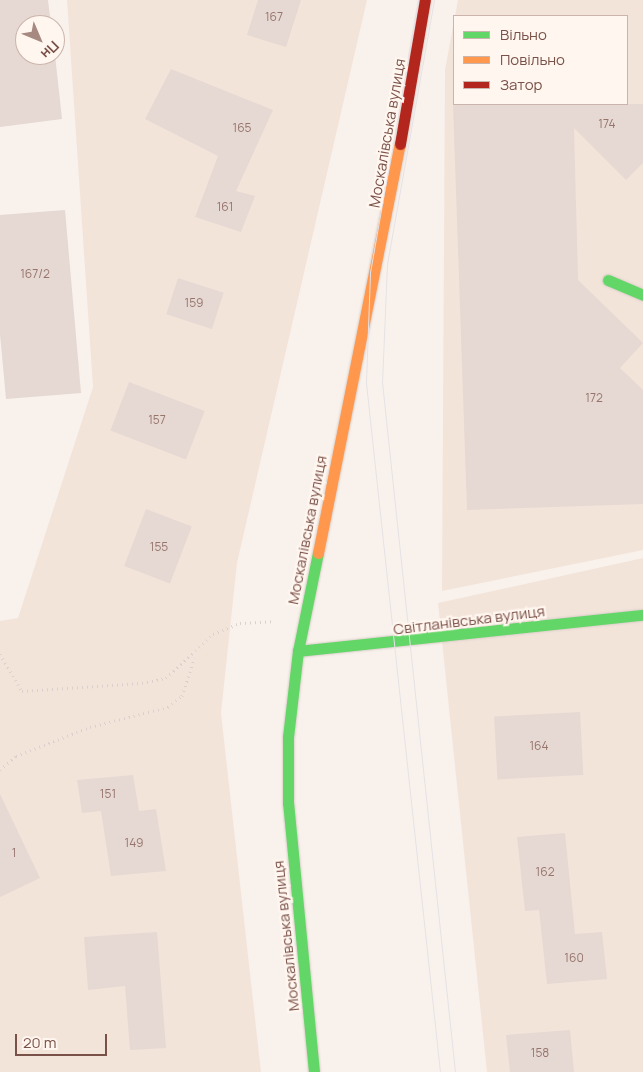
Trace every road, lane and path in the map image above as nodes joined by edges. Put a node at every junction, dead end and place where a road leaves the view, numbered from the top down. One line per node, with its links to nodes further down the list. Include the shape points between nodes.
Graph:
1 (425, 0): 5 (street, Москалівська вулиця, via 393,187)
2 (608, 280): 3 (street)
3 (643, 295)
4 (643, 615): 6 (street, Світланівська вулиця, via 392,644)
5 (305, 619): 6 (street, Москалівська вулиця); 8 (path, via 240,623 213,634)
6 (298, 651): 10 (street, Москалівська вулиця, via 288,737 288,803)
7 (0, 654): 8 (path, via 22,691 166,678)
8 (195, 656): 9 (path, via 182,696 168,707 81,730 16,756)
9 (0, 770)
10 (314, 1072)

